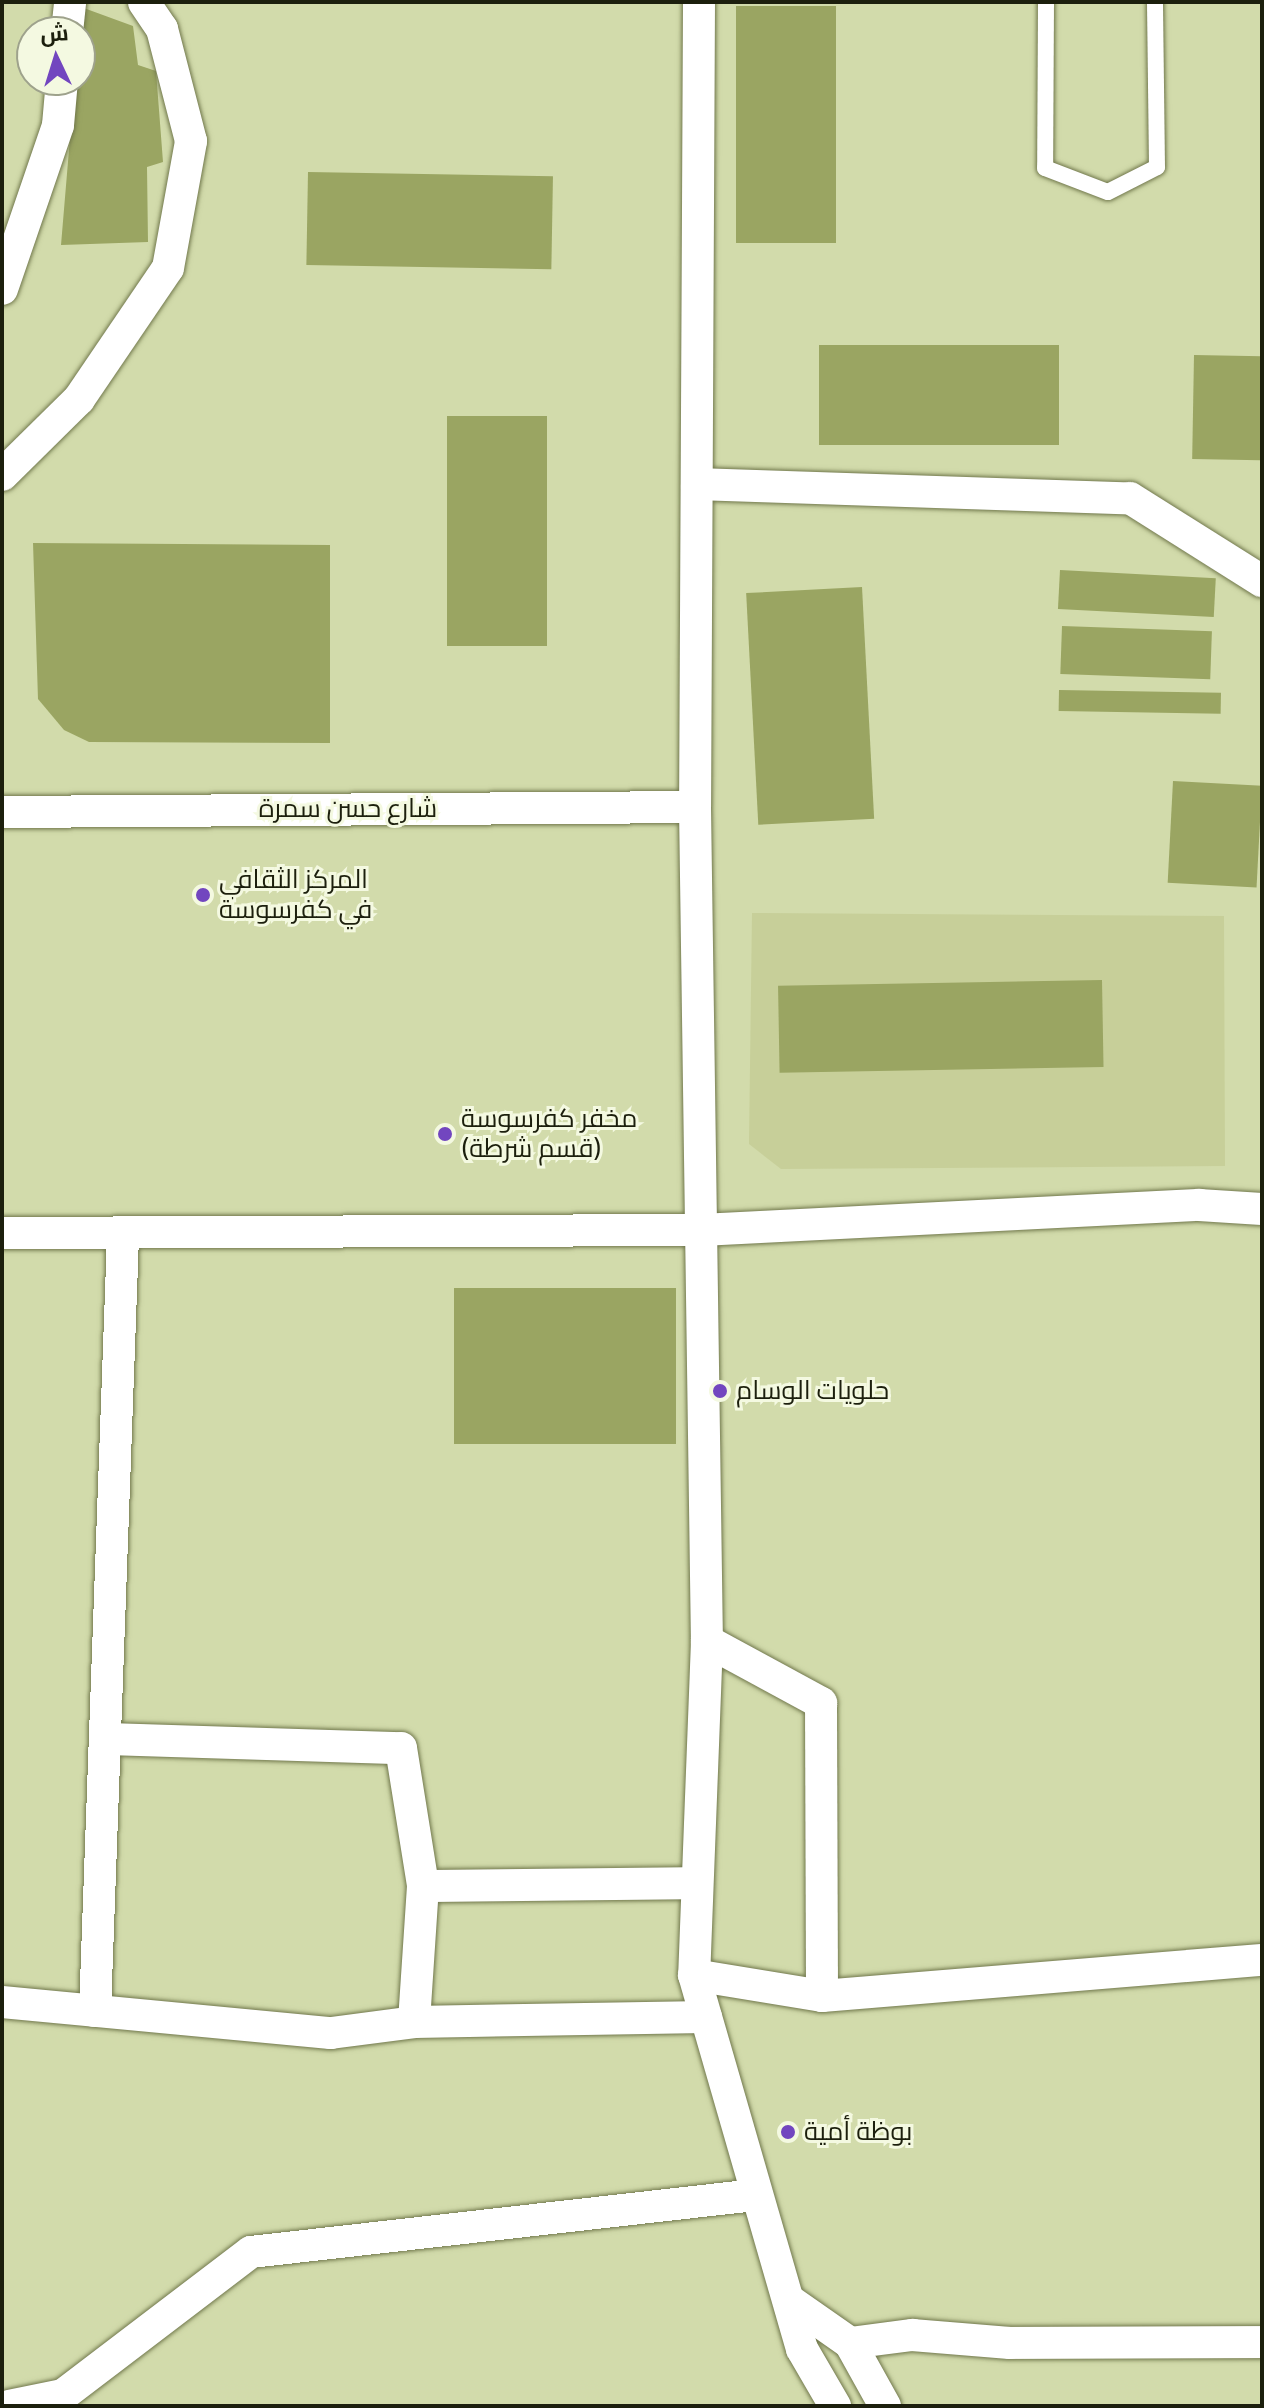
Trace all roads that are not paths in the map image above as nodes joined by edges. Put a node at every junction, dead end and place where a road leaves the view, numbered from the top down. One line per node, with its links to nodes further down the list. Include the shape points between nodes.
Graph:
1 (144, 2): 7 (street, via 162,29 191,141 168,268 79,399)
2 (699, 2): 8 (street)
3 (1046, 2): 4 (lane, via 1045,168 1108,192 1157,167)
4 (1155, 2)
5 (61, 96): 6 (street, via 58,125)
6 (2, 289)
7 (2, 475)
8 (697, 484): 9 (street, via 1130,498); 10 (street)
9 (1262, 581)
10 (695, 807): 11 (street, شارع حسن سمرة); 13 (street)
11 (2, 812)
12 (1262, 1209): 13 (street, via 1199,1205)
13 (701, 1230): 15 (street); 16 (street)
14 (2, 1233): 15 (street)
15 (123, 1237): 17 (street)
16 (707, 1641): 18 (street); 22 (street, via 821,1703)
17 (108, 1739): 19 (street, via 401,1748); 24 (street)
18 (693, 1883): 19 (street); 21 (street)
19 (423, 1886): 26 (street)
20 (1262, 1960): 22 (street)
21 (694, 1975): 22 (street); 25 (street)
22 (822, 1996)
23 (2, 2002): 24 (street)
24 (95, 2011): 26 (street, via 331,2033)
25 (706, 2017): 26 (street); 27 (street)
26 (414, 2022)
27 (755, 2195): 28 (street, via 767,2214); 31 (street, via 251,2252)
28 (790, 2301): 30 (street); 33 (street, via 802,2349)
29 (1262, 2342): 30 (street, via 1010,2343 912,2335)
30 (850, 2343): 34 (street)
31 (67, 2400): 32 (street)
32 (9, 2406)
33 (835, 2406)
34 (885, 2406)

